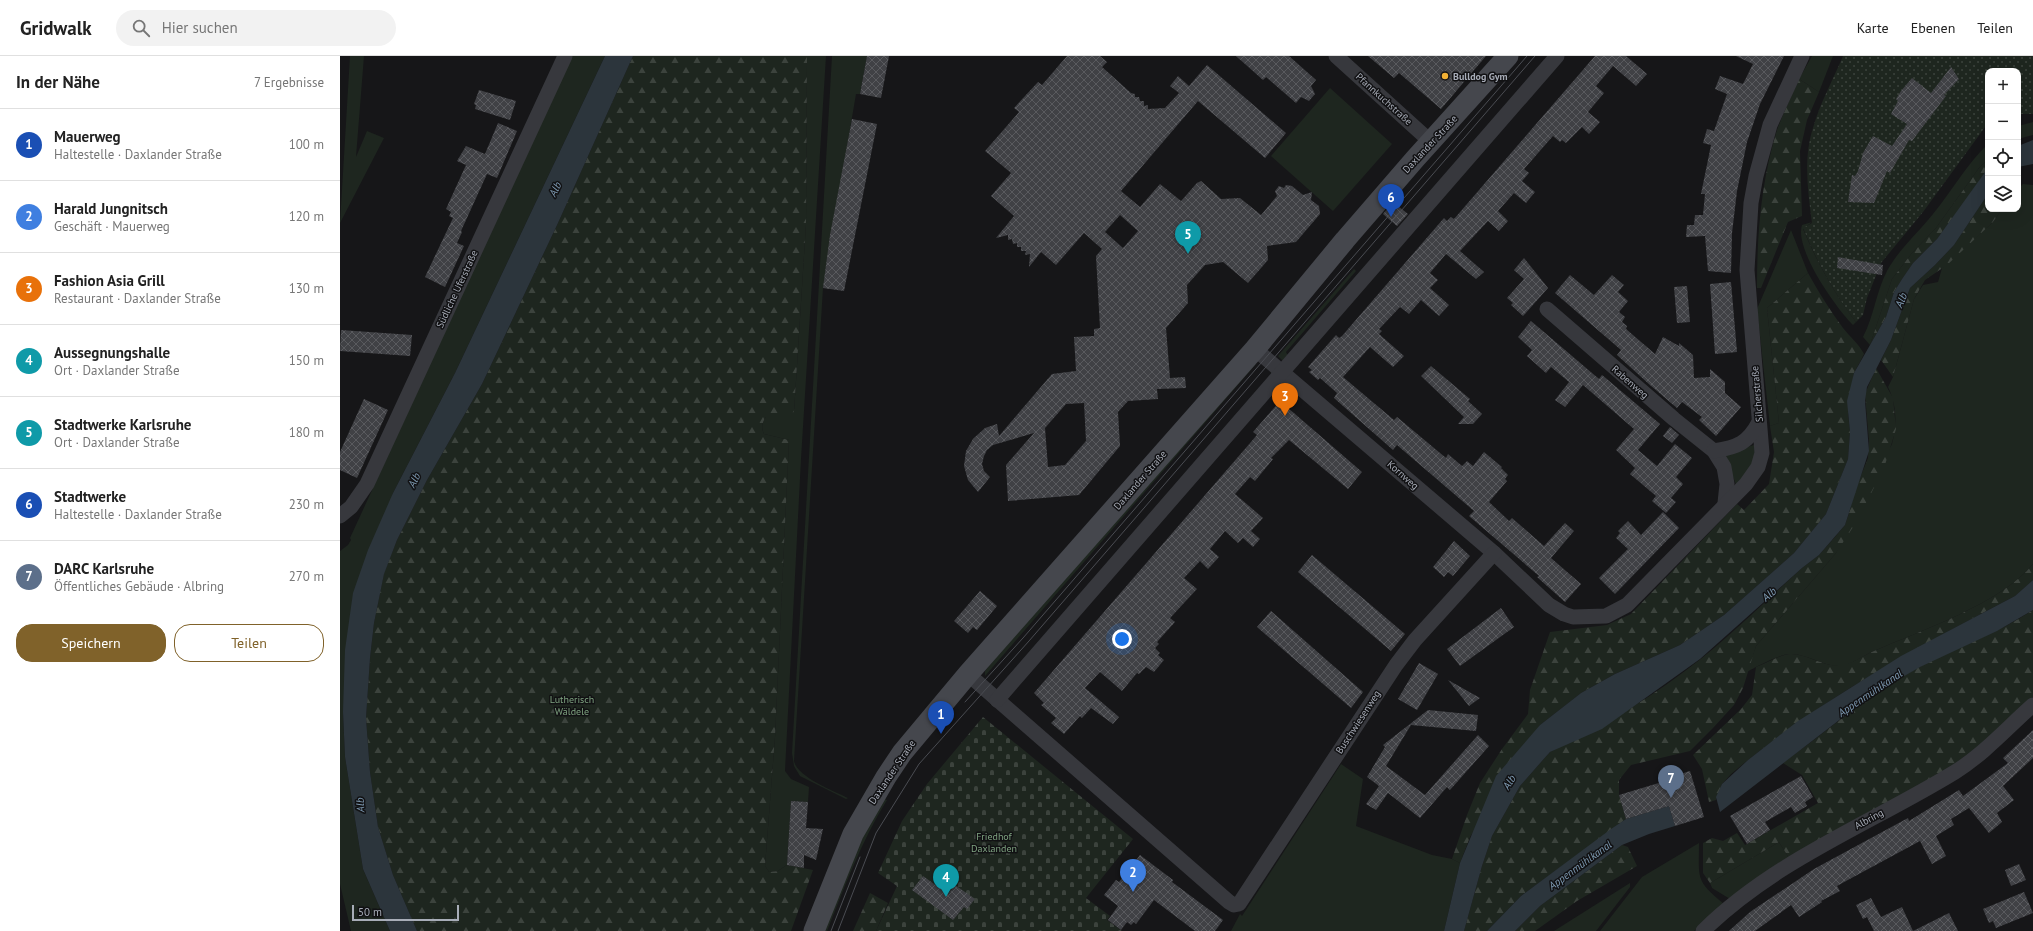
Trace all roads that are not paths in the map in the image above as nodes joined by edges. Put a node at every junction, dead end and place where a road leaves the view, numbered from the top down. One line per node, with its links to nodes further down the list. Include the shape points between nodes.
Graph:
1 (565, 56): 13 (street, Südliche Uferstraße, via 367,484 351,507)
2 (1336, 56): 6 (street, Pfannkuchstraße)
3 (1508, 56): 6 (street, Daxlander Straße)
4 (1557, 56): 9 (street)
5 (1802, 56): 10 (street, Silcherstraße, via 1770,125 1751,203 1747,270)
6 (1431, 142): 8 (street, Daxlander Straße, via 1345,240)
7 (1548, 309): 11 (street, Rabenweg)
8 (1255, 349): 9 (street, Kornweg); 16 (street, Daxlander Straße)
9 (1282, 373): 14 (street, Kornweg); 17 (street)
10 (1759, 422): 11 (street, via 1747,441); 12 (street, Silcherstraße, via 1761,460 1746,484)
11 (1714, 452): 12 (street, Rabenweg, via 1722,463 1725,475)
12 (1725, 502): 15 (street, Silcherstraße, via 1635,597 1616,612 1595,617 1573,617)
13 (340, 516)
14 (1494, 553): 15 (street, Kornweg); 17 (street, Buschwiesenweg, via 1415,640 1396,665 1239,904 1229,902)
15 (1548, 605)
16 (968, 674): 17 (street); 19 (street, Daxlander Straße, via 902,753 882,783 853,834)
17 (997, 700)
18 (2033, 705): 20 (street, Albring, via 1968,764 1774,874 1730,905)
19 (814, 931)
20 (1703, 931)

